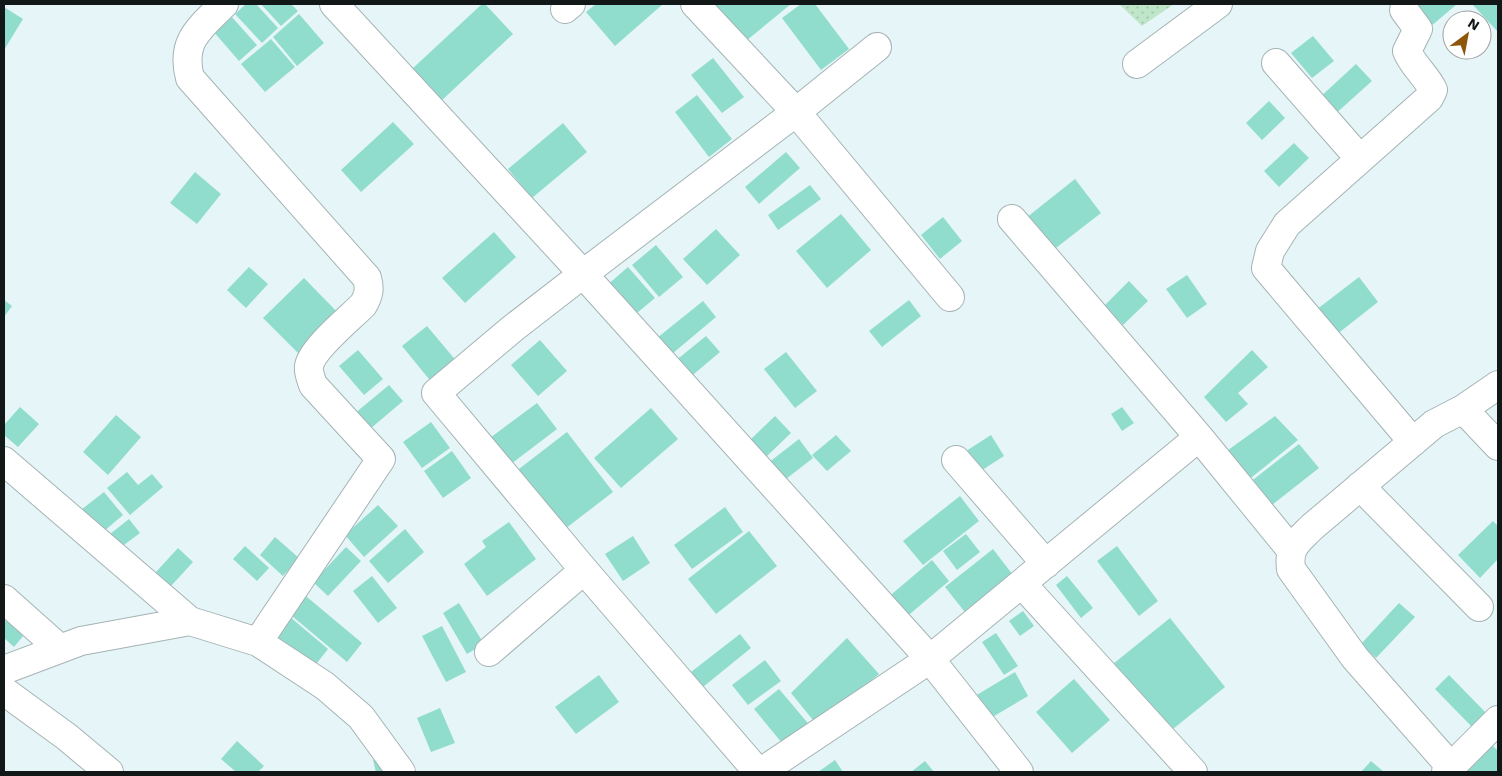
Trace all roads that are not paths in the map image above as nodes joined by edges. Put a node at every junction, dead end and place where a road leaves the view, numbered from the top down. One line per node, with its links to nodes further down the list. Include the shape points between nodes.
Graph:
1 (224, 4): 29 (street, via 197,32 188,49 186,62 190,78 366,278 370,287 363,305 315,354 309,364 309,373 313,385 381,459)
2 (334, 4): 12 (street)
3 (694, 4): 9 (street)
4 (1218, 4): 8 (street)
5 (1404, 10): 10 (street, via 1418,30 1407,51 1433,90 1429,98)
6 (877, 47): 9 (street)
7 (1276, 63): 10 (street)
8 (1137, 64)
9 (796, 112): 12 (street); 13 (street)
10 (1360, 159): 17 (street, via 1287,224 1270,251 1266,268)
11 (1012, 219): 16 (street)
12 (584, 274): 24 (street, via 436,392); 32 (street)
13 (950, 297)
14 (1498, 385): 15 (street)
15 (1463, 409): 17 (street, via 1434,424); 18 (street)
16 (1199, 437): 22 (street); 23 (street)
17 (1413, 442): 21 (street)
18 (1498, 446)
19 (4, 460): 28 (street)
20 (956, 460): 23 (street)
21 (1360, 486): 22 (street, via 1312,527); 27 (street)
22 (1292, 551): 36 (street, via 1291,569 1355,658)
23 (1046, 564): 25 (street)
24 (584, 570): 31 (street); 39 (street)
25 (1022, 584): 32 (street); 41 (street)
26 (4, 599): 30 (street)
27 (1479, 607)
28 (190, 622): 29 (street); 30 (street, via 81,641)
29 (258, 642): 38 (street, via 325,686 361,717)
30 (59, 648): 33 (street)
31 (490, 652)
32 (930, 659): 39 (street); 40 (street)
33 (4, 670)
34 (4, 691): 37 (street)
35 (1498, 720): 36 (street)
36 (1448, 770)
37 (109, 772)
38 (401, 772)
39 (759, 772)
40 (1018, 772)
41 (1193, 772)

